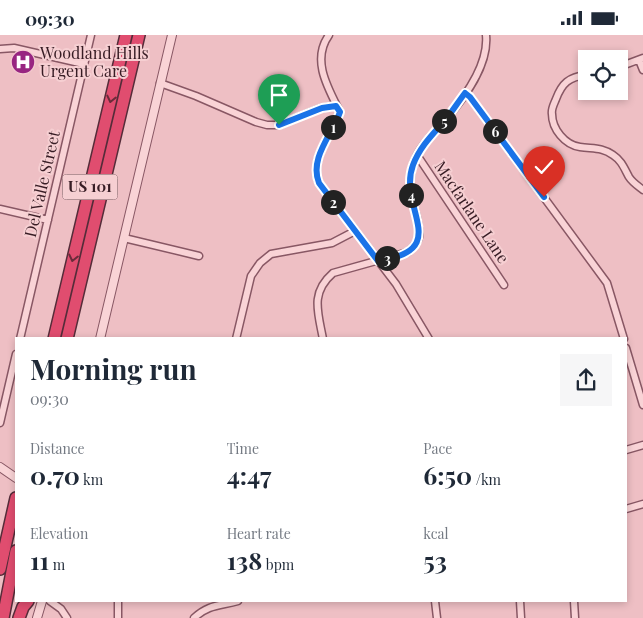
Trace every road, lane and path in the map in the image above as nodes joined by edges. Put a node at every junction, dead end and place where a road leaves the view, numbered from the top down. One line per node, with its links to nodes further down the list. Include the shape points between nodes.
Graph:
1 (91, 35): 9 (street, Del Valle Street)
2 (126, 35): 26 (highway, US 101, one-way to 26)
3 (139, 35): 27 (highway, US 101)
4 (172, 35): 13 (street)
5 (329, 35): 15 (street, via 321,66)
6 (486, 35): 14 (street, via 486,54)
7 (0, 49): 9 (street, via 14,48)
8 (641, 59): 10 (street); 11 (street)
9 (84, 64): 19 (street, Del Valle Street)
10 (628, 64)
11 (643, 70)
12 (578, 76): 17 (street, via 562,86 552,111 556,129 571,144 595,147 612,154)
13 (160, 83): 15 (street, via 267,125 279,125 322,108); 21 (street)
14 (465, 93): 16 (street); 32 (street, via 607,283)
15 (336, 106): 20 (street, via 340,112 317,160 317,177)
16 (417, 155): 23 (street, via 412,166 410,191 419,237 408,252); 24 (street, Macfarlane Lane)
17 (643, 190)
18 (0, 209): 19 (street)
19 (48, 220): 25 (street, Del Valle Street)
20 (355, 231): 23 (street); 29 (street, via 332,243 271,254 260,263 251,276)
21 (124, 238): 22 (street); 28 (street)
22 (199, 256)
23 (378, 261): 30 (street, via 332,273 324,281 317,294); 31 (street)
24 (504, 285)
25 (20, 337)
26 (54, 337)
27 (67, 337)
28 (100, 337)
29 (236, 337)
30 (323, 337)
31 (428, 337)
32 (623, 337)
33 (627, 351): 35 (street)
34 (15, 358): 36 (street)
35 (643, 405)
36 (0, 423)
37 (643, 445): 38 (street)
38 (627, 450)
39 (0, 467): 40 (street)
40 (15, 477)
41 (15, 502): 45 (highway)
42 (643, 503): 43 (street)
43 (627, 509)
44 (15, 556): 54 (highway)
45 (0, 569)
46 (27, 602): 55 (highway)
47 (42, 602): 56 (street)
48 (51, 602): 57 (street)
49 (118, 602): 58 (street)
50 (232, 602): 59 (street, via 213,605)
51 (436, 602): 60 (street)
52 (520, 602): 61 (street)
53 (574, 602): 62 (street)
54 (3, 618)
55 (19, 618)
56 (37, 618)
57 (67, 618)
58 (118, 618)
59 (194, 618)
60 (437, 618)
61 (520, 618)
62 (575, 618)

